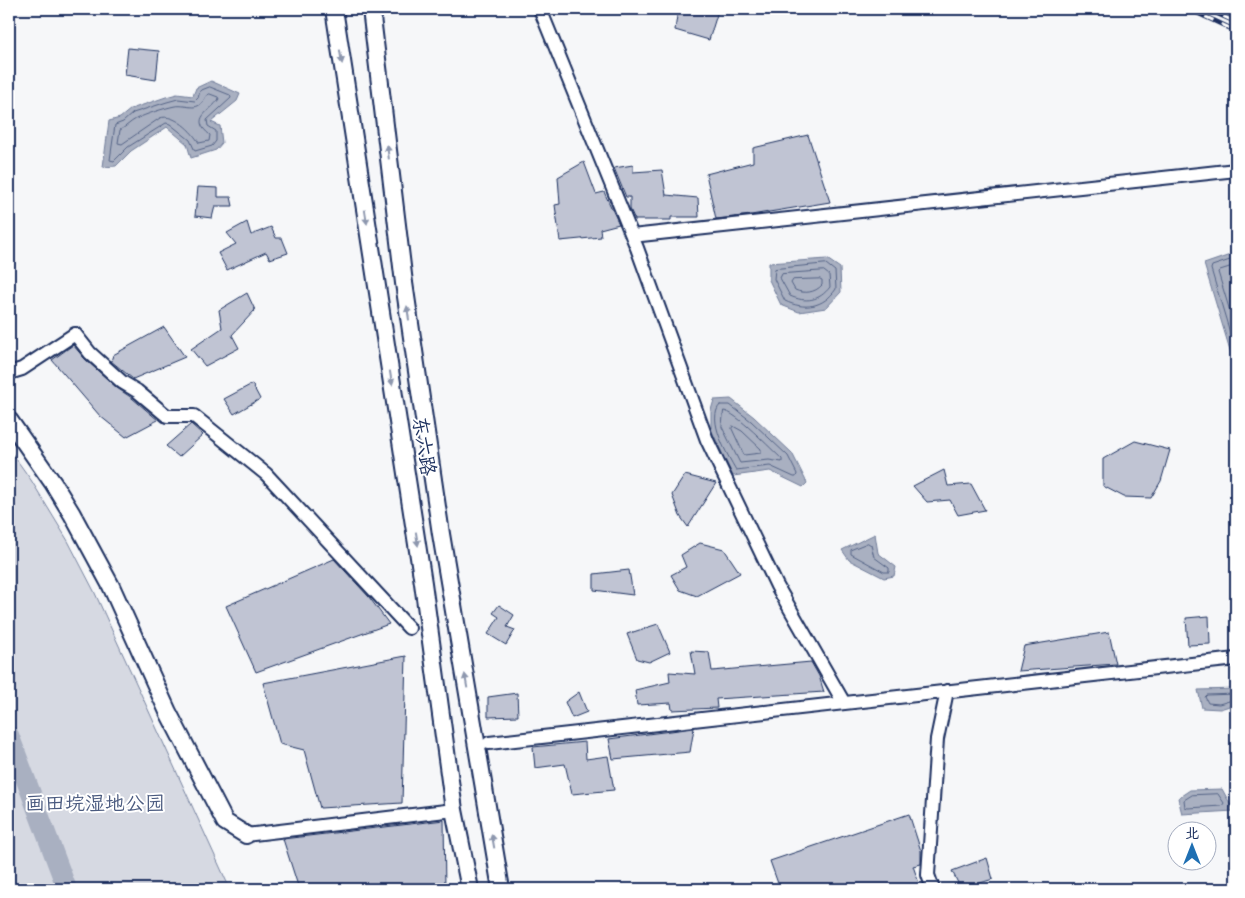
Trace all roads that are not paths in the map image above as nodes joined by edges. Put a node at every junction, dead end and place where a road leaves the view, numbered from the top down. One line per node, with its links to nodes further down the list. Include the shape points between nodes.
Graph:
1 (334, 9): 14 (main road, 东六路, one-way to 14, via 423,582)
2 (371, 9): 17 (main road, 东六路, one-way to 2, via 439,525 404,283)
3 (540, 9): 5 (street)
4 (1236, 170): 5 (street)
5 (632, 236): 12 (street, via 707,440 776,586)
6 (9, 373): 9 (street, via 22,369 75,334 115,376 167,416 194,416 266,474)
7 (9, 420): 15 (main road, via 53,483 111,586 168,712 225,822)
8 (9, 436): 15 (main road, via 63,517 102,590 159,715 220,831)
9 (409, 628)
10 (1236, 659): 11 (street)
11 (947, 691): 12 (street); 18 (street, via 937,739 928,875)
12 (844, 703): 13 (street)
13 (489, 743)
14 (454, 810): 15 (street); 16 (main road, 东六路)
15 (246, 835)
16 (470, 889)
17 (502, 889)
18 (933, 889)

